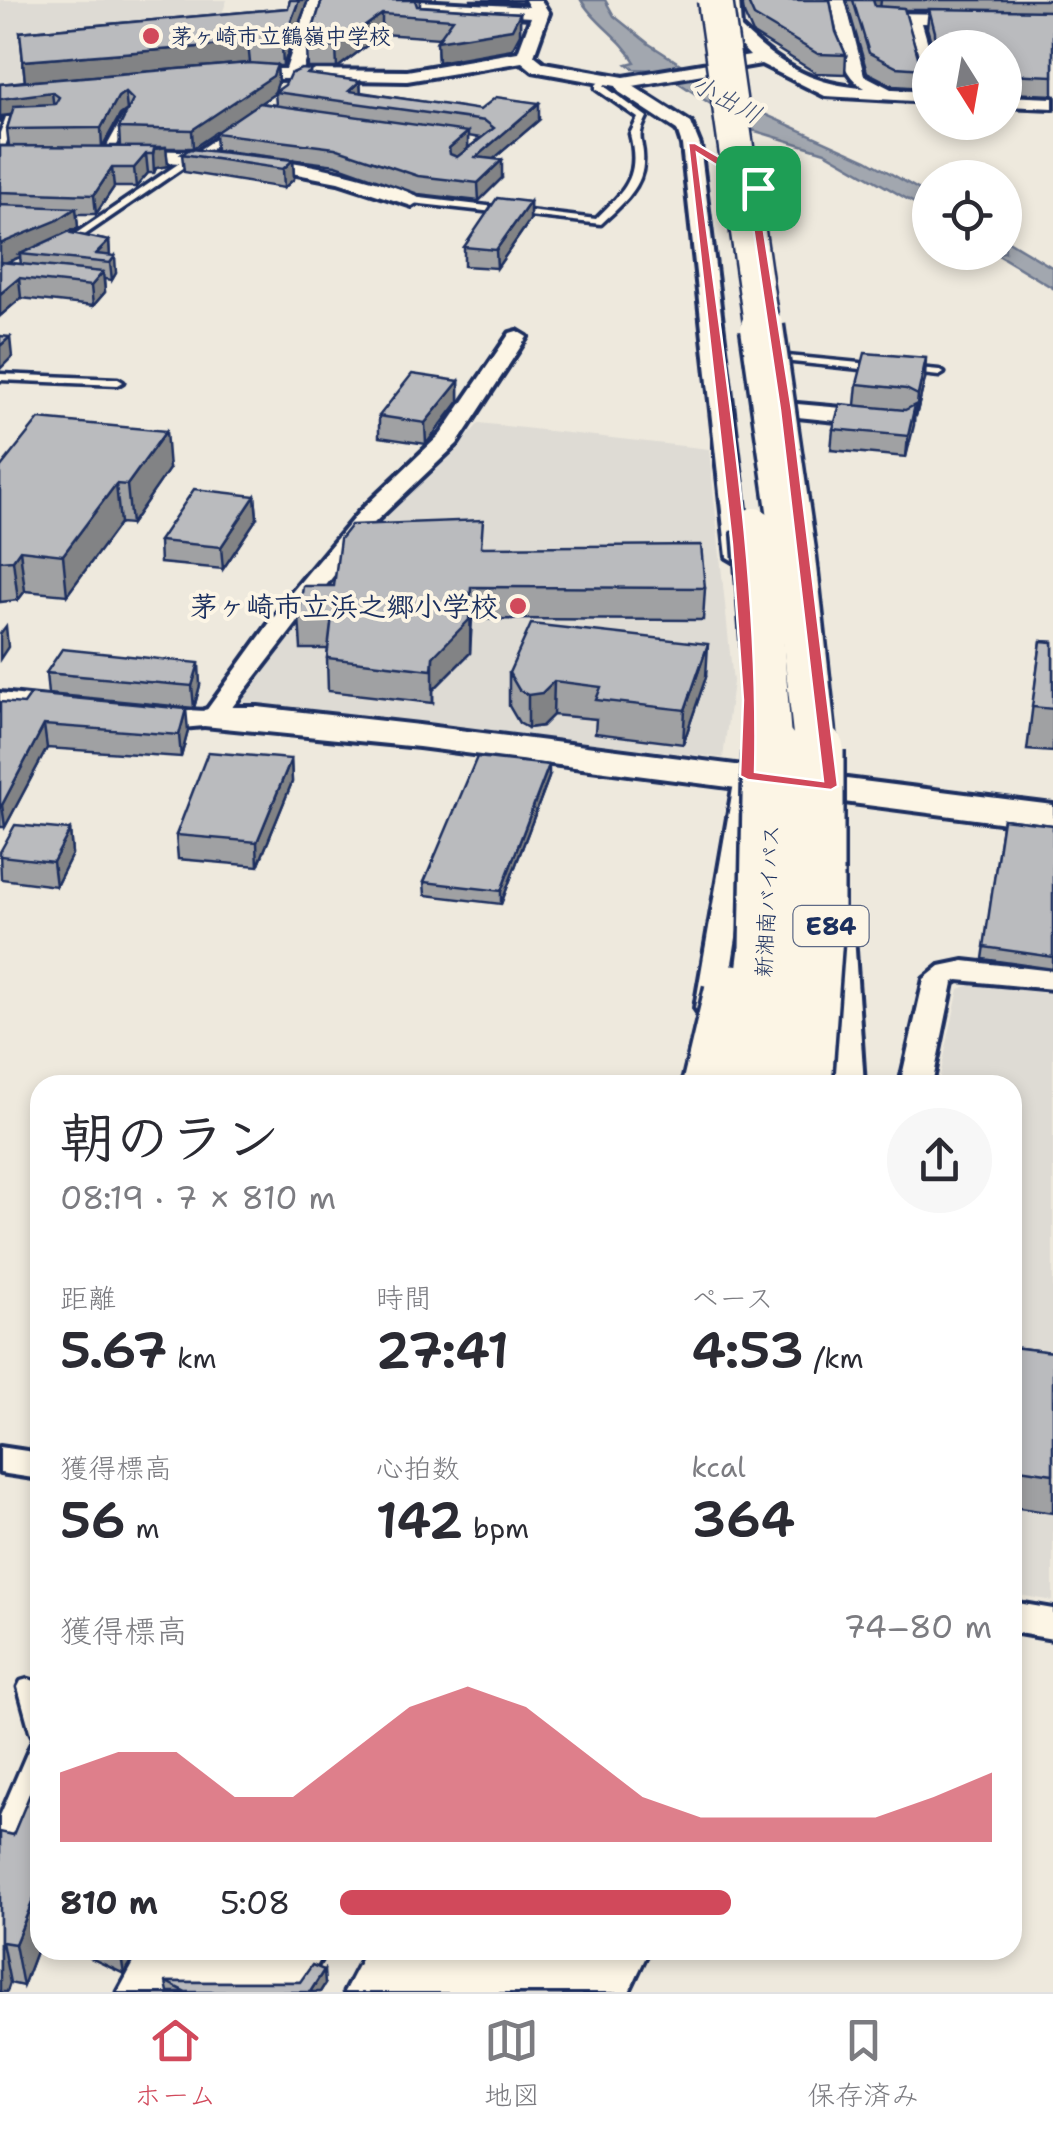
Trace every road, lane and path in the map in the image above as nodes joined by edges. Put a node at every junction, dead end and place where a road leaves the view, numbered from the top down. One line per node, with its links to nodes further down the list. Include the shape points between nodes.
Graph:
1 (317, 0): 18 (street)
2 (410, 0): 7 (street)
3 (688, 0): 47 (highway, 新湘南バイパス / E84, bridge, via 758,565)
4 (715, 0): 47 (highway, 新湘南バイパス / E84, bridge, via 794,558)
5 (731, 0): 16 (street, via 733,29)
6 (838, 0): 21 (street, via 858,78)
7 (435, 6): 9 (street); 11 (lane)
8 (886, 12): 10 (street)
9 (537, 14): 13 (lane); 15 (street)
10 (912, 18): 12 (street); 14 (street)
11 (422, 20)
12 (983, 20)
13 (516, 27)
14 (916, 30)
15 (525, 56): 18 (street, via 407,76); 19 (street, via 539,66)
16 (753, 60): 20 (street); 21 (street, via 814,88)
17 (212, 76): 18 (street, via 250,72)
18 (294, 79)
19 (604, 79): 20 (street); 32 (lane, via 598,87 642,117 634,134 642,158 625,194 598,222)
20 (633, 81): 28 (street, via 625,88 685,127)
21 (894, 95): 22 (street)
22 (912, 96)
23 (1022, 102): 24 (street)
24 (1053, 104)
25 (126, 117): 31 (lane)
26 (39, 118): 29 (lane, via 8,119)
27 (244, 123): 30 (lane)
28 (692, 146): 37 (street, via 758,188 754,200); 47 (street, via 750,700)
29 (6, 153)
30 (198, 154): 31 (street); 32 (street, via 363,180); 34 (lane)
31 (98, 155)
32 (412, 200)
33 (78, 220): 34 (lane)
34 (98, 221): 35 (lane)
35 (49, 252)
36 (518, 336): 46 (street, via 449,439 312,583 220,704)
37 (777, 358): 38 (lane); 41 (street)
38 (939, 373)
39 (0, 378): 40 (lane)
40 (118, 382)
41 (786, 410): 42 (street); 47 (street)
42 (904, 420)
43 (0, 700): 44 (street)
44 (91, 710)
45 (128, 714): 46 (street)
46 (217, 718): 47 (street)
47 (792, 775): 48 (street); 50 (street); 51 (highway, bridge, via 744,899); 52 (highway, 新湘南バイパス / E84, bridge); 53 (highway, 新湘南バイパス / E84, bridge, via 816,922); 54 (highway, E84, bridge, via 832,941); 55 (street)
48 (1053, 817)
49 (1053, 980): 56 (street, via 964,970 939,979)
50 (698, 1075)
51 (712, 1075)
52 (751, 1075)
53 (805, 1075)
54 (837, 1075)
55 (846, 1075)
56 (918, 1075)
57 (0, 1460): 58 (street)
58 (30, 1464)
59 (1022, 1619): 60 (street)
60 (1053, 1624)
61 (28, 1686): 62 (lane)
62 (30, 1694)
63 (30, 1770): 64 (lane)
64 (0, 1840)
65 (179, 1960): 72 (highway)
66 (239, 1960): 73 (highway)
67 (298, 1960): 74 (street)
68 (403, 1960): 75 (highway)
69 (478, 1960): 76 (highway)
70 (555, 1960): 77 (highway)
71 (602, 1960): 78 (highway)
72 (158, 1992)
73 (218, 1992)
74 (277, 1992)
75 (384, 1992)
76 (460, 1992)
77 (535, 1992)
78 (587, 1992)

